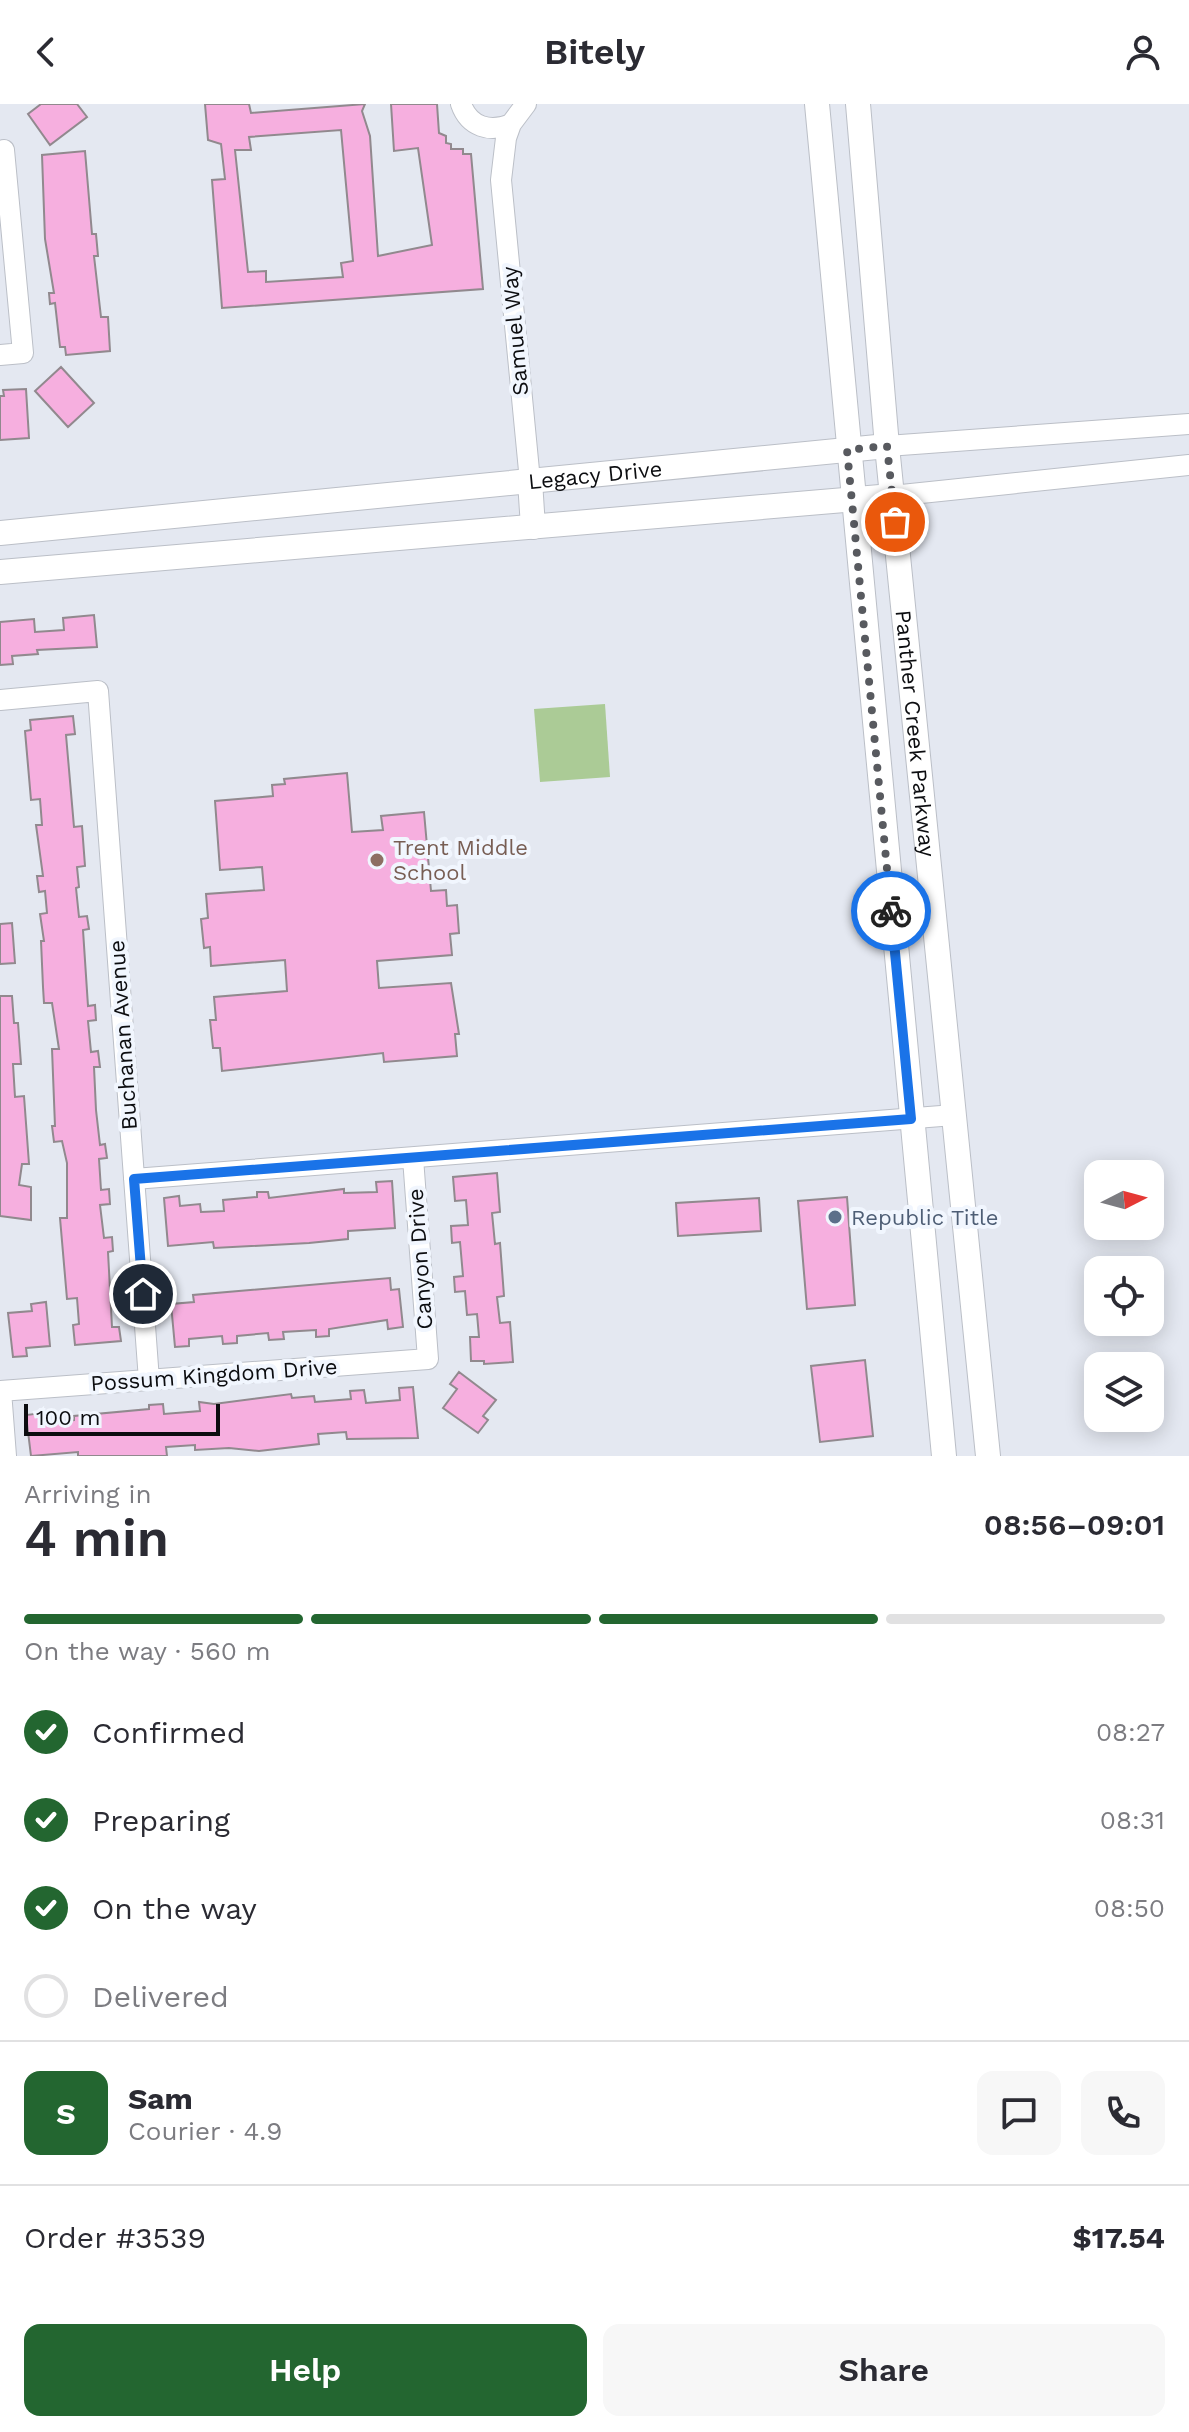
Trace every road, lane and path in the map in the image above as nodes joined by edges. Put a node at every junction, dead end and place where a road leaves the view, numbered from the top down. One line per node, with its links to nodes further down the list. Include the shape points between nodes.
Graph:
1 (461, 104): 6 (street, Samuel Way)
2 (526, 104): 5 (street)
3 (817, 104): 12 (main road, Panther Creek Parkway)
4 (858, 104): 11 (main road, Panther Creek Parkway)
5 (511, 124): 6 (street); 8 (street, Samuel Way)
6 (478, 126): 8 (street, Samuel Way)
7 (2, 150): 9 (street, via 23,353)
8 (501, 180): 14 (street, Samuel Way)
9 (0, 355)
10 (1189, 424): 11 (street, Legacy Drive)
11 (887, 446): 12 (main road, Legacy Drive); 15 (main road, Panther Creek Parkway)
12 (847, 450): 14 (main road, Legacy Drive); 16 (main road, Panther Creek Parkway)
13 (1189, 465): 15 (street, Legacy Drive)
14 (530, 481): 17 (main road, Legacy Drive); 18 (main road)
15 (892, 496): 16 (main road, Legacy Drive); 23 (main road, Panther Creek Parkway)
16 (852, 500): 18 (main road, Legacy Drive); 24 (main road, Panther Creek Parkway)
17 (214, 513): 19 (main road, Legacy Drive); 20 (main road)
18 (533, 527): 20 (main road, Legacy Drive)
19 (0, 533)
20 (217, 552): 21 (main road, Legacy Drive)
21 (0, 572)
22 (0, 700): 28 (street, Buchanan Avenue, via 98,691)
23 (921, 782): 24 (main road); 25 (main road, Panther Creek Parkway)
24 (879, 786): 26 (main road, Panther Creek Parkway)
25 (954, 1115): 26 (street); 29 (main road, Panther Creek Parkway)
26 (911, 1119): 27 (street); 30 (main road, Panther Creek Parkway)
27 (413, 1158): 28 (street); 31 (street, Canyon Drive)
28 (134, 1179): 32 (street, Buchanan Avenue)
29 (975, 1335): 30 (main road); 36 (main road, Panther Creek Parkway)
30 (935, 1338): 35 (main road, Panther Creek Parkway)
31 (428, 1359): 32 (street, Possum Kingdom Drive)
32 (149, 1380): 33 (street, Possum Kingdom Drive)
33 (0, 1391): 34 (street)
34 (6, 1456)
35 (944, 1456)
36 (988, 1456)

